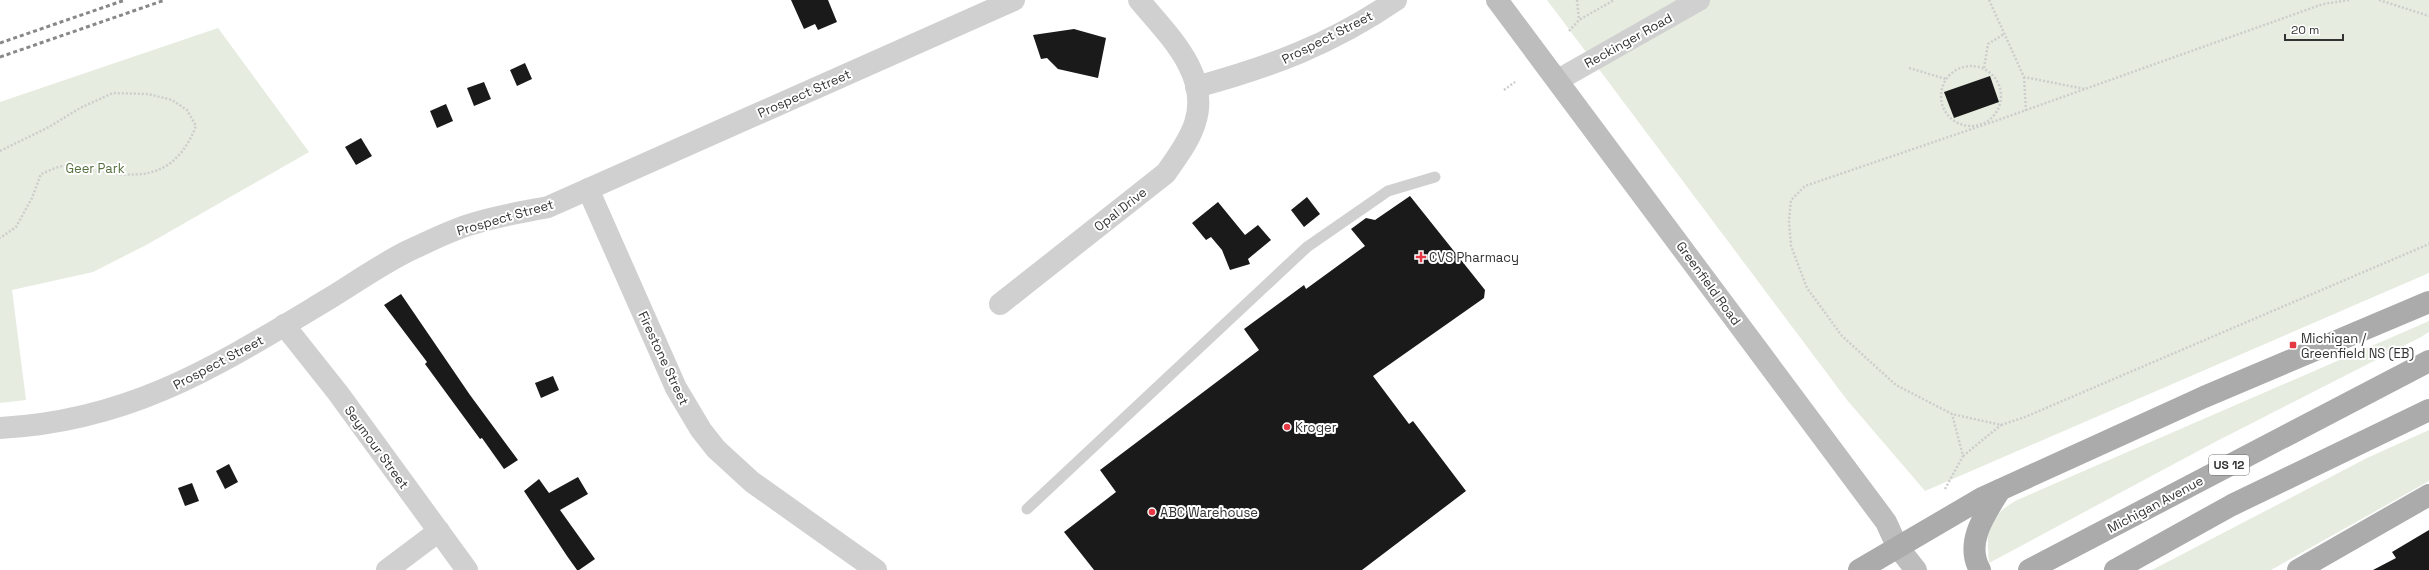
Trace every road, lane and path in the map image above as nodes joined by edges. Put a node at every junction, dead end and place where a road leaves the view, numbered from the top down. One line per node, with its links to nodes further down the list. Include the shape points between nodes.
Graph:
1 (1014, 0): 28 (street, Prospect Street)
2 (1140, 0): 21 (street, via 1184,54)
3 (1396, 0): 21 (street, Prospect Street, via 1289,58 1256,71)
4 (1497, 0): 19 (main road, Greenfield Road)
5 (1577, 0): 12 (path)
6 (1614, 0): 12 (path)
7 (1699, 0): 19 (street, Reckinger Road)
8 (1989, 0): 14 (path)
9 (2349, 0): 22 (path, via 2324,4)
10 (2379, 0): 11 (path)
11 (2429, 16)
12 (1579, 20): 13 (path)
13 (1568, 31)
14 (2004, 34): 16 (path, via 1988,44); 17 (path)
15 (1908, 68): 18 (path)
16 (1984, 68): 18 (path, via 1964,66 1955,70); 25 (path, via 1992,74 2001,91 1998,111)
17 (2024, 77): 22 (path); 24 (path)
18 (1946, 79): 25 (path, via 1941,95 1947,114 1963,125)
19 (1558, 80): 45 (main road, Greenfield Road, via 1886,522)
20 (1515, 82): 23 (path)
21 (1196, 87): 32 (street, Opal Drive, via 1195,123 1184,147 1166,173)
22 (2086, 89): 24 (path)
23 (1504, 90)
24 (2026, 110): 25 (path)
25 (1983, 125): 36 (path, via 1805,186 1791,200 1791,246 1807,288 1842,336 1896,385)
26 (0, 151): 29 (path, via 113,93 148,94 172,100 187,110 196,126 189,145 173,163 145,174 106,173 66,166 41,174 32,198 16,226)
27 (1436, 176): 43 (lane, via 1388,191 1307,247)
28 (588, 189): 33 (street, Prospect Street, via 548,207 471,224 409,250); 48 (street, Firestone Street, via 676,388 701,430 716,449 752,482)
29 (0, 238)
30 (2429, 244): 37 (path, via 2054,405)
31 (2429, 302): 41 (main road, via 2204,397)
32 (1000, 304)
33 (284, 325): 38 (street, Prospect Street, via 191,379 160,393 84,417 33,426); 44 (street, Seymour Street, via 338,393)
34 (2429, 360): 52 (main road, Michigan Avenue / US 12)
35 (2429, 410): 53 (main road, US 12, via 2232,505)
36 (1952, 414): 37 (path); 39 (path)
37 (2001, 425): 39 (path)
38 (0, 428)
39 (1962, 456): 40 (path)
40 (1945, 488)
41 (2000, 490): 45 (main road); 51 (main road, via 1974,540 1975,559)
42 (2429, 496): 54 (main road)
43 (1027, 509)
44 (439, 531): 46 (street); 47 (street, Seymour Street)
45 (1897, 546): 49 (main road); 50 (main road, Greenfield Road)
46 (387, 570)
47 (468, 570)
48 (876, 570)
49 (1859, 570)
50 (1916, 570)
51 (1980, 570)
52 (2030, 570)
53 (2115, 570)
54 (2298, 570)

